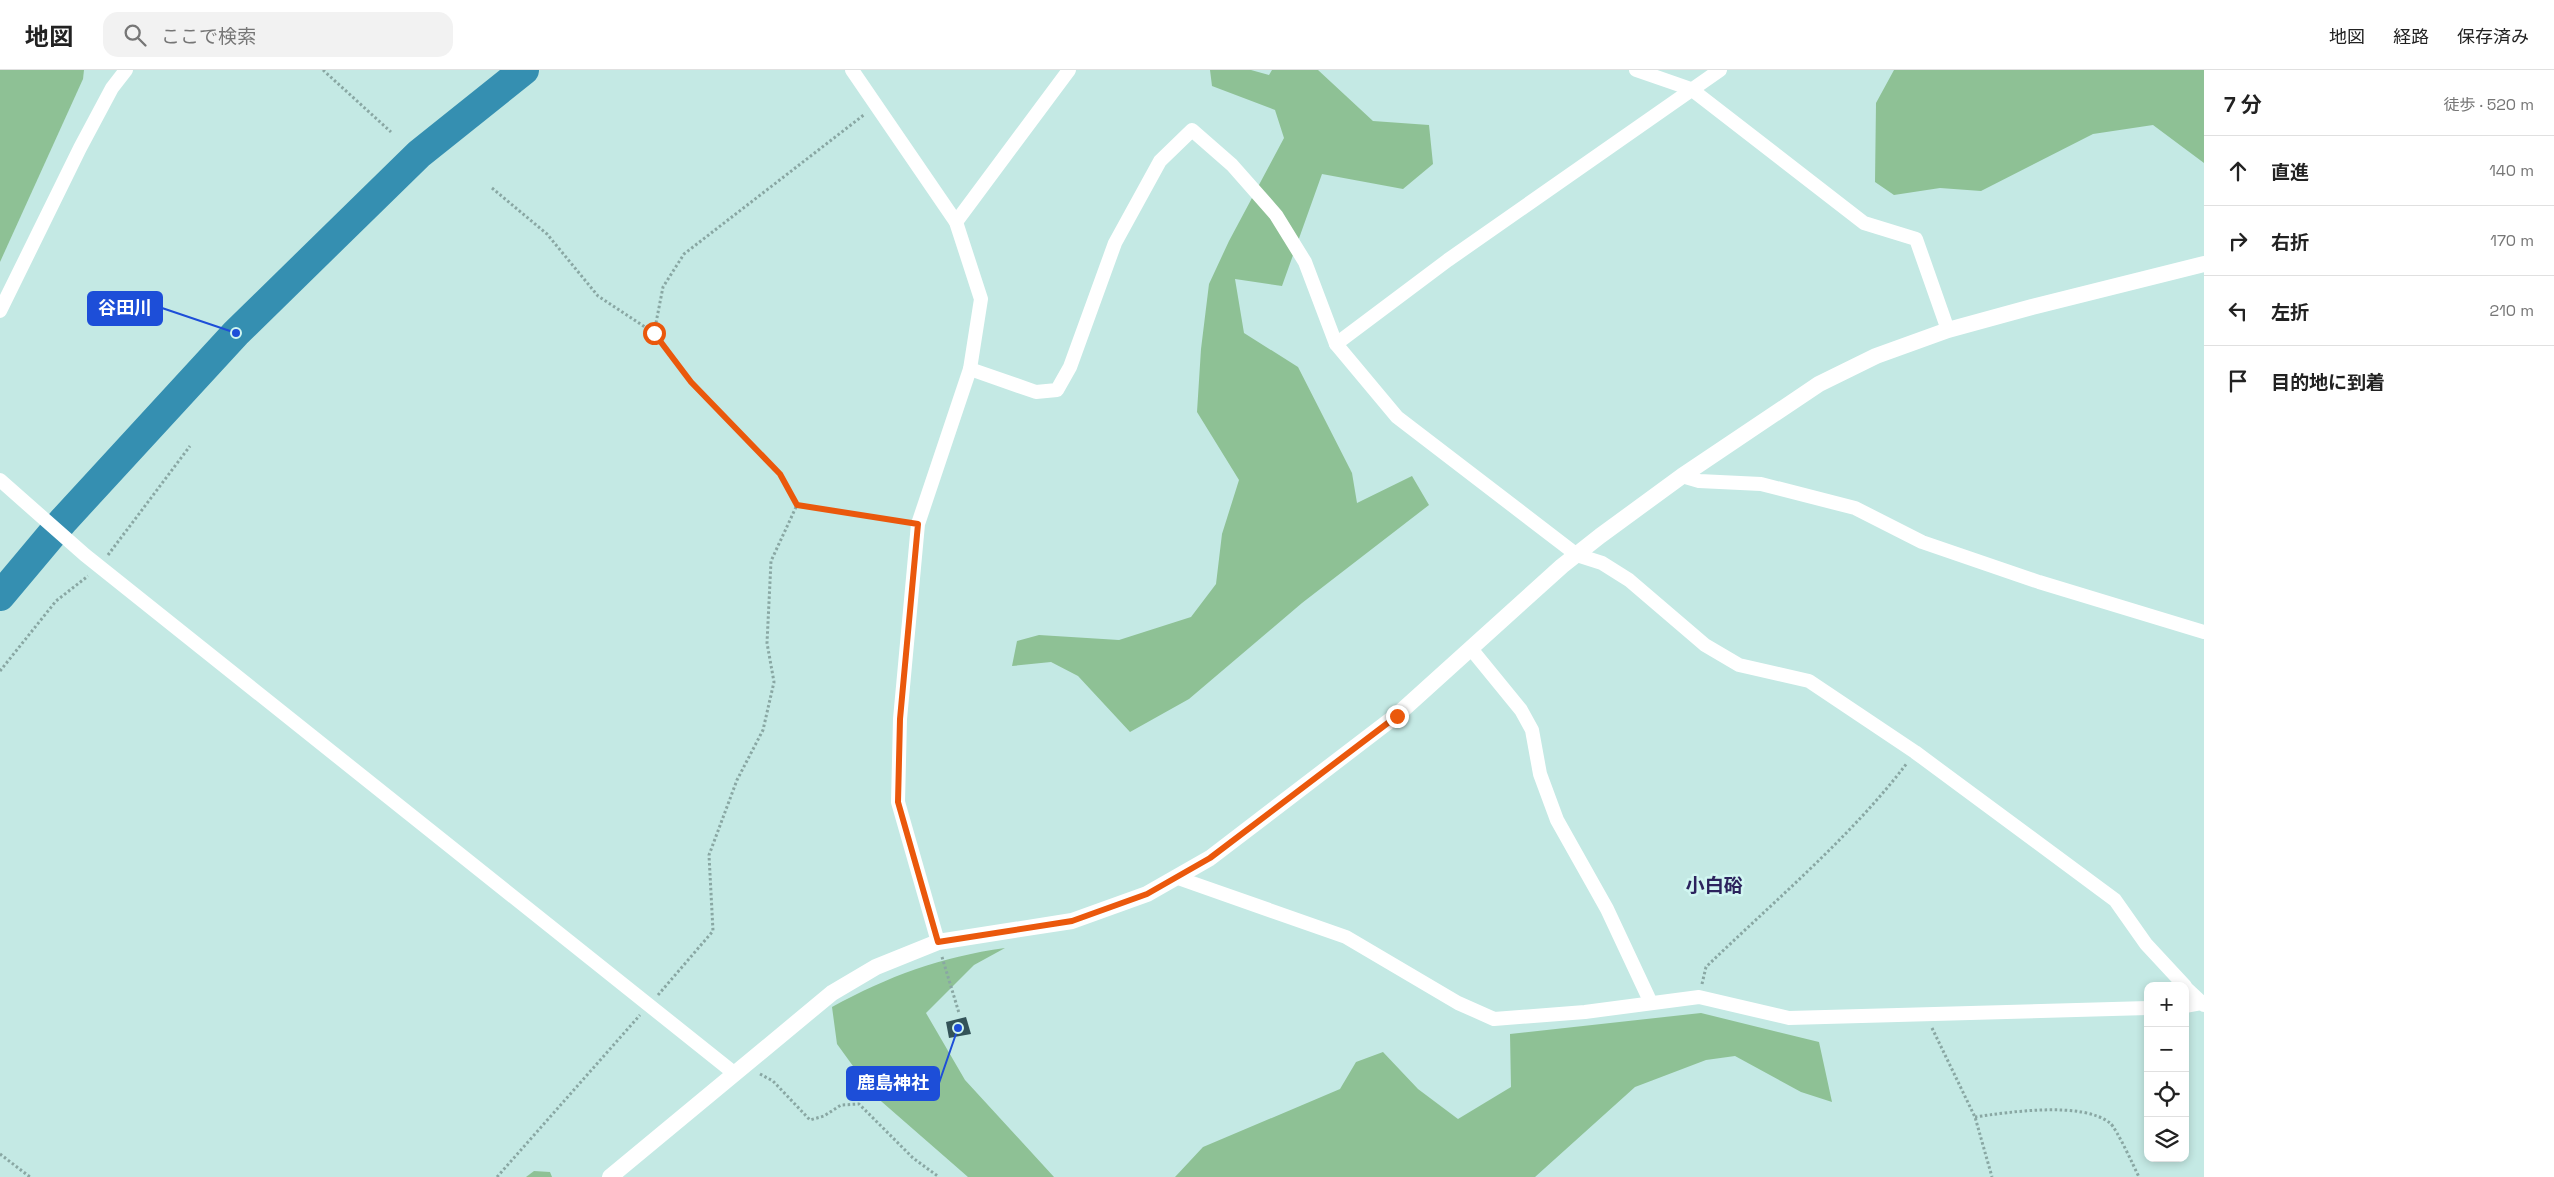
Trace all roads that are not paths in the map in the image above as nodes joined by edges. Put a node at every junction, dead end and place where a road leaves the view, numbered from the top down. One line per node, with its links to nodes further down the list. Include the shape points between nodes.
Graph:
1 (126, 70): 9 (street, via 112,88 80,148)
2 (852, 70): 7 (street)
3 (1069, 70): 7 (street)
4 (1636, 70): 6 (street)
5 (1720, 70): 6 (street)
6 (1691, 89): 10 (street, via 1864,223 1916,239); 11 (street, via 1448,260)
7 (956, 222): 12 (street, via 981,299)
8 (2204, 264): 10 (street)
9 (0, 311)
10 (1948, 330): 13 (street, via 1876,356 1819,384)
11 (1336, 344): 12 (street, via 1305,262 1276,215 1232,165 1192,130 1160,161 1115,243 1070,367 1057,390 1036,392); 15 (street, via 1397,418)
12 (970, 369): 19 (street, via 918,524 900,719 898,802)
13 (1682, 476): 15 (street); 16 (street, via 1699,481 1761,484 1855,508 1922,542 2039,582)
14 (4, 484): 26 (street, via 85,555 649,1005)
15 (1577, 555): 17 (street); 20 (street, via 1602,563 1630,580 1705,644 1739,665 1809,681 1915,752 2115,900 2146,944)
16 (2204, 632)
17 (1472, 650): 18 (street, via 1397,716 1210,858); 22 (street, via 1521,710 1532,730 1540,774 1557,820 1607,909)
18 (1178, 878): 19 (street, via 1147,894 1072,921); 22 (street, via 1346,937 1458,1003 1494,1019)
19 (938, 942): 26 (street, via 876,967 832,993)
20 (2181, 982)
21 (2189, 990): 23 (street)
22 (1651, 1003): 25 (street, via 1699,996 1789,1018)
23 (2202, 1004): 24 (street)
24 (2189, 1006)
25 (2144, 1008)
26 (739, 1069): 27 (street)
27 (610, 1177)

